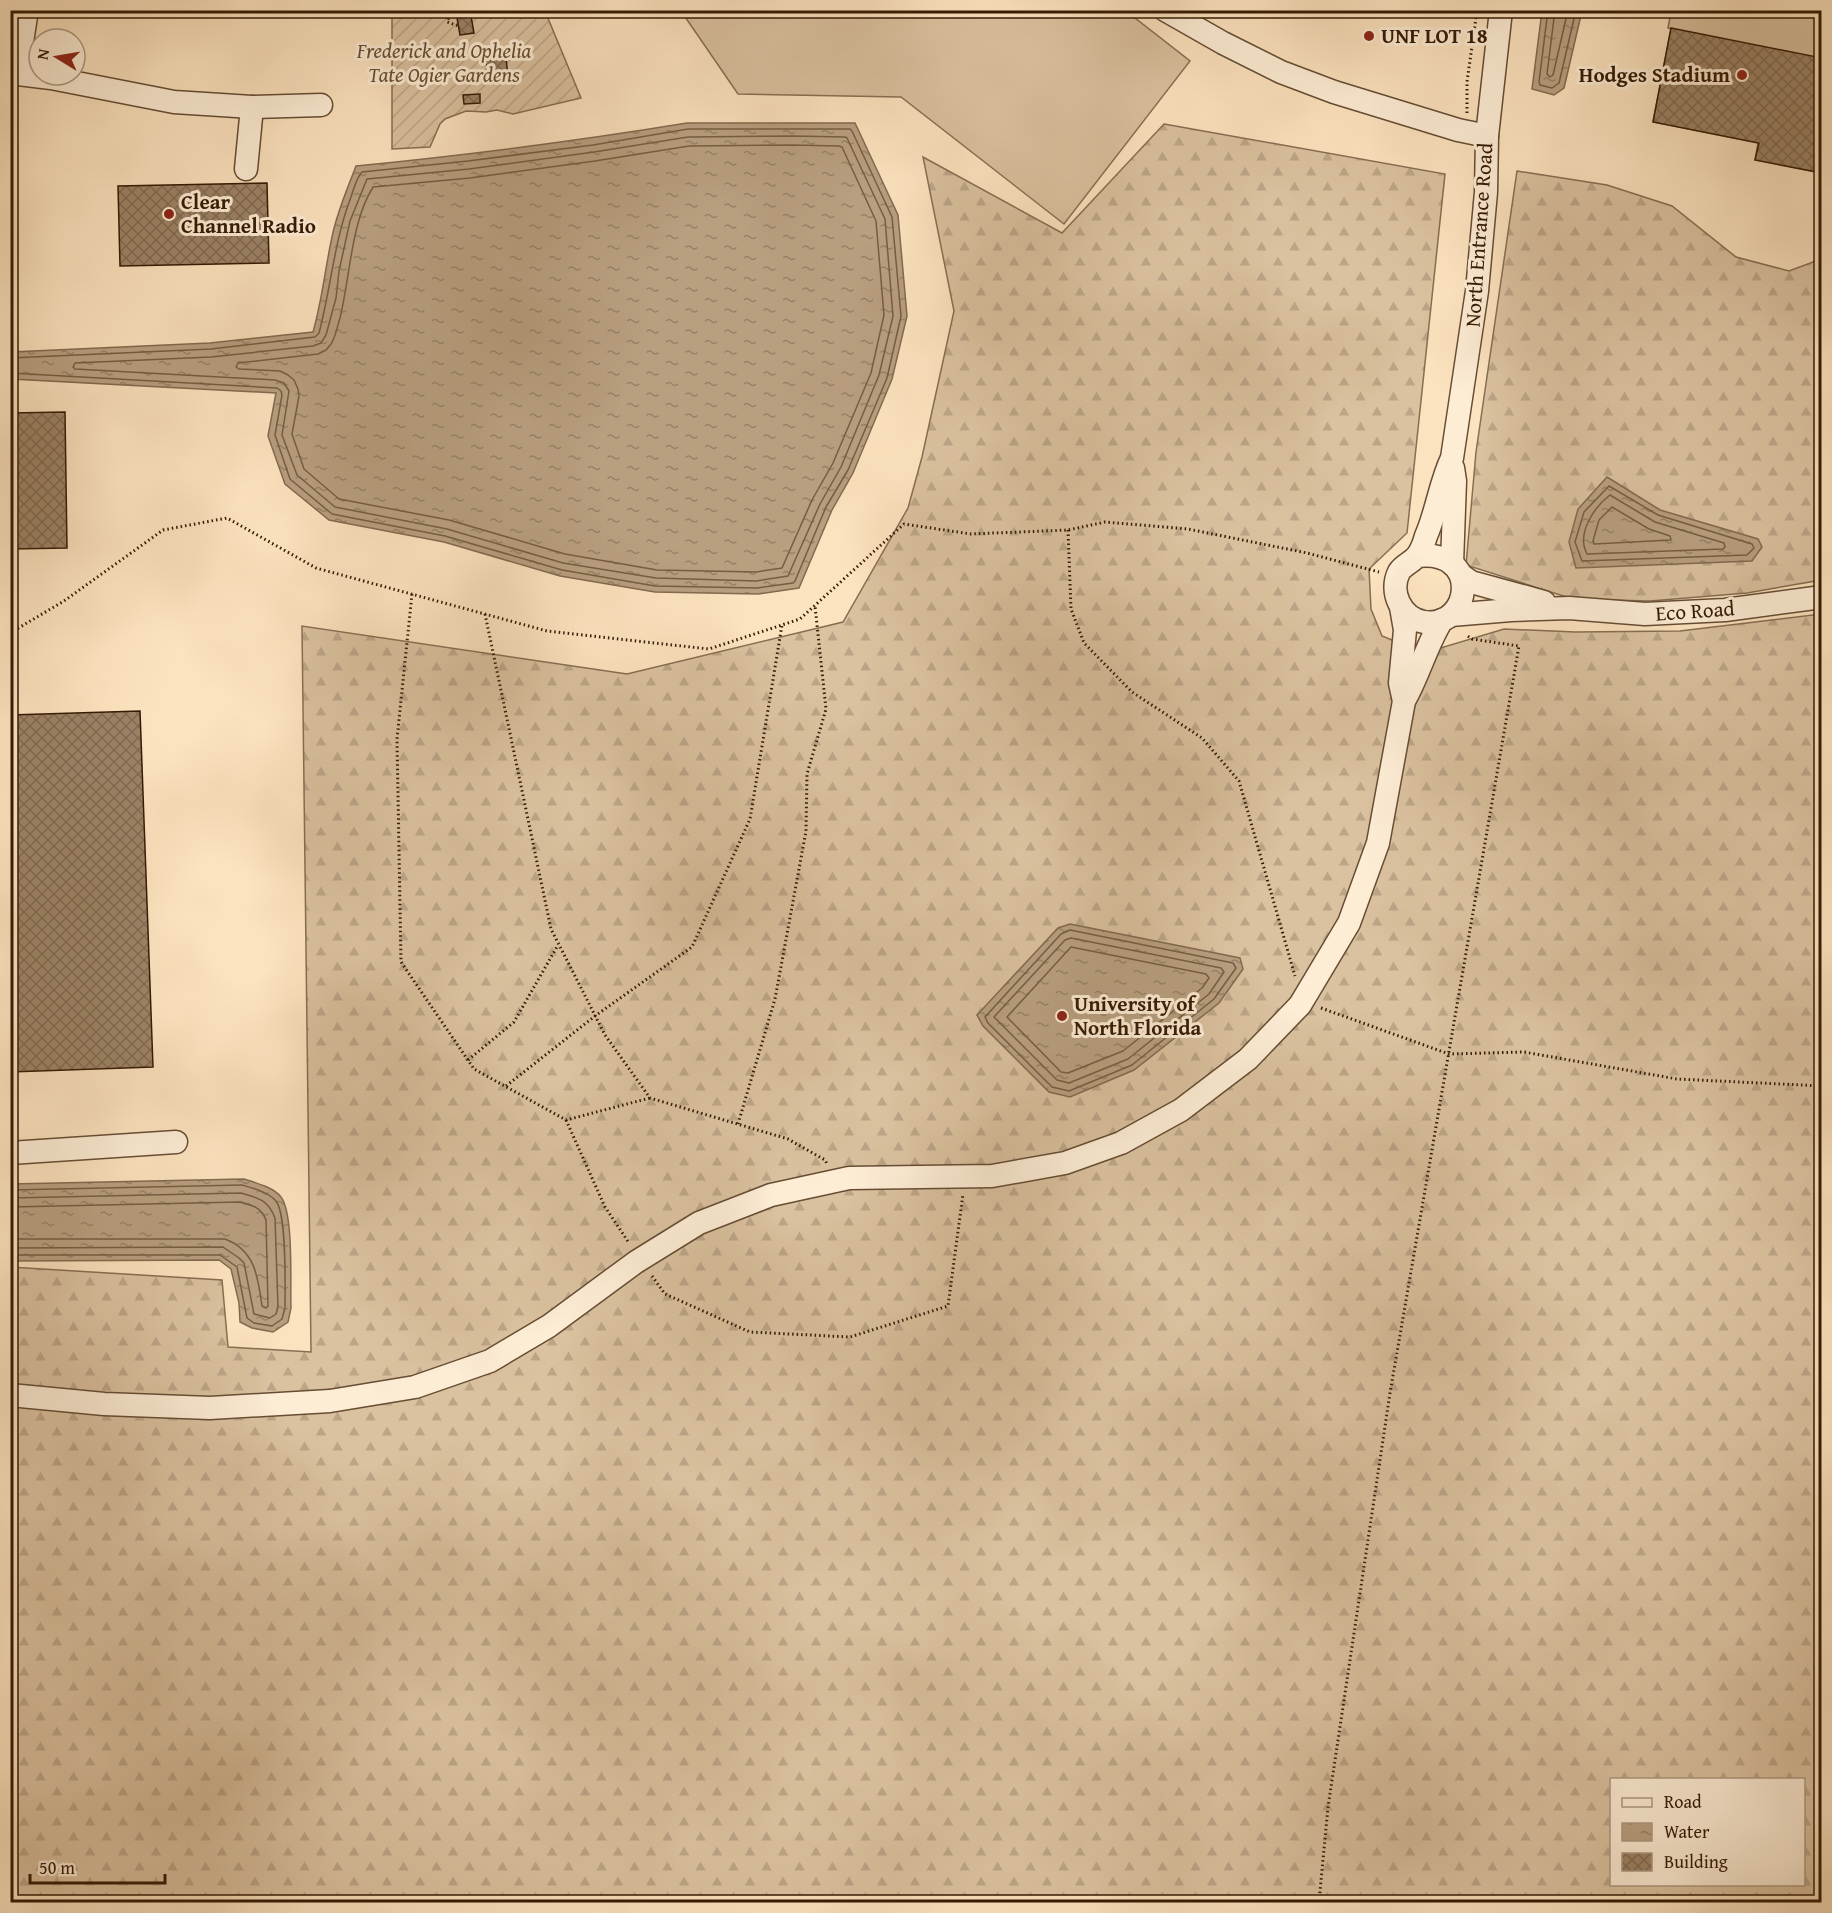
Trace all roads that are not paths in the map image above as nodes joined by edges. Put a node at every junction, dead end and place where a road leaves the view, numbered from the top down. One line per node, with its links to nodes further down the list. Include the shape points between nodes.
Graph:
1 (27, 10): 4 (street)
2 (1165, 10): 7 (street, via 1281,72 1334,92)
3 (1501, 10): 7 (street, North Entrance Road)
4 (14, 73): 6 (street, via 174,102)
5 (321, 105): 6 (street)
6 (252, 107): 8 (street)
7 (1477, 134): 9 (street, North Entrance Road, via 1486,192 1477,291)
8 (246, 169)
9 (1452, 458): 10 (street); 11 (street)
10 (1417, 556): 11 (street, via 1442,557); 13 (street, via 1404,566 1395,585)
11 (1456, 569): 14 (street, Eco Road, via 1471,582); 15 (street, via 1462,595)
12 (1821, 597): 14 (street, Eco Road, via 1725,610 1645,614)
13 (1401, 607): 15 (street, via 1422,622); 16 (street, via 1405,630 1400,683)
14 (1569, 609): 15 (street, Eco Road, via 1499,610)
15 (1446, 618): 16 (street, via 1433,634)
16 (1404, 702): 19 (street, via 1378,843 1349,923 1299,1005 1248,1059 1181,1110 1121,1143 1065,1163 992,1176 849,1178 771,1195 699,1223 640,1259 549,1326 490,1361 415,1386 330,1401 210,1408)
17 (176, 1142): 18 (street)
18 (10, 1153)
19 (10, 1395)

